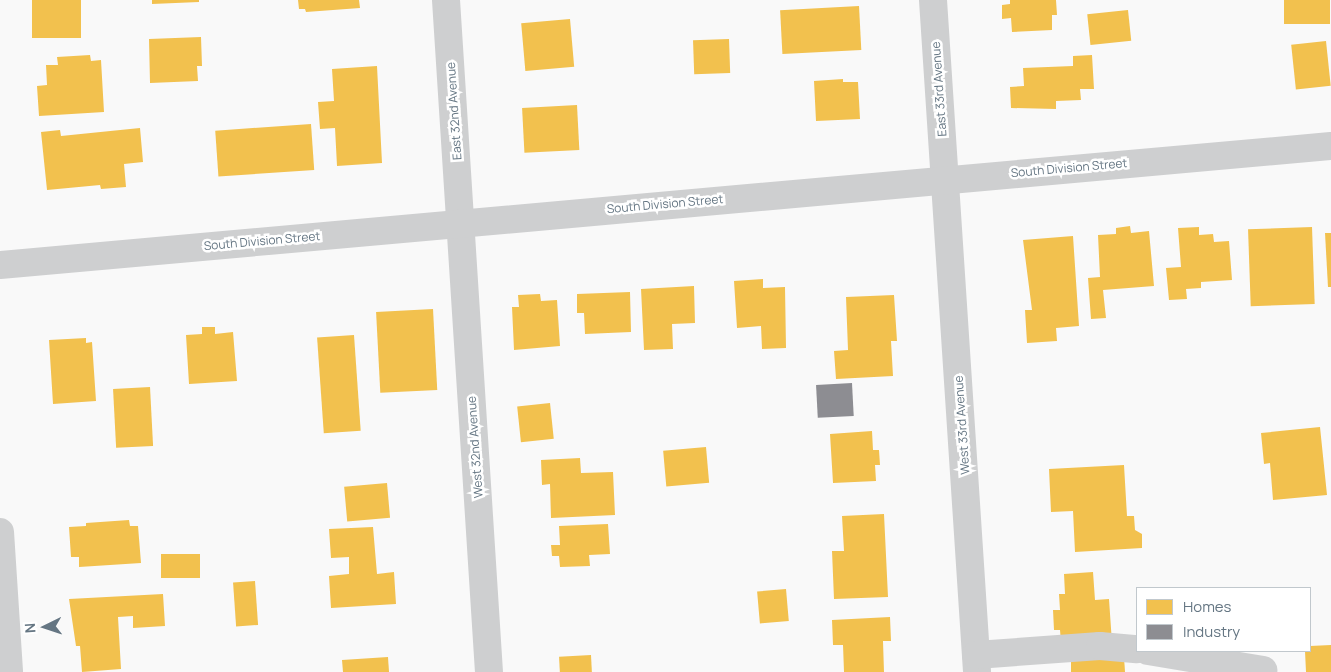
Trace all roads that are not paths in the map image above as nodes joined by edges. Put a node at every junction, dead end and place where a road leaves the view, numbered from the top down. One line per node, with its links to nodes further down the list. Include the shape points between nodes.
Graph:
1 (446, 0): 5 (street, East 32nd Avenue)
2 (933, 0): 4 (street, East 33rd Avenue)
3 (1331, 146): 4 (street, South Division Street)
4 (946, 179): 5 (street, South Division Street); 10 (street, West 33rd Avenue)
5 (461, 222): 6 (street, South Division Street); 13 (street, West 32nd Avenue)
6 (0, 265)
7 (0, 532): 12 (street)
8 (1136, 649): 10 (street, via 1100,646)
9 (1154, 652): 11 (street)
10 (977, 663)
11 (1262, 670)
12 (9, 672)
13 (489, 672)

